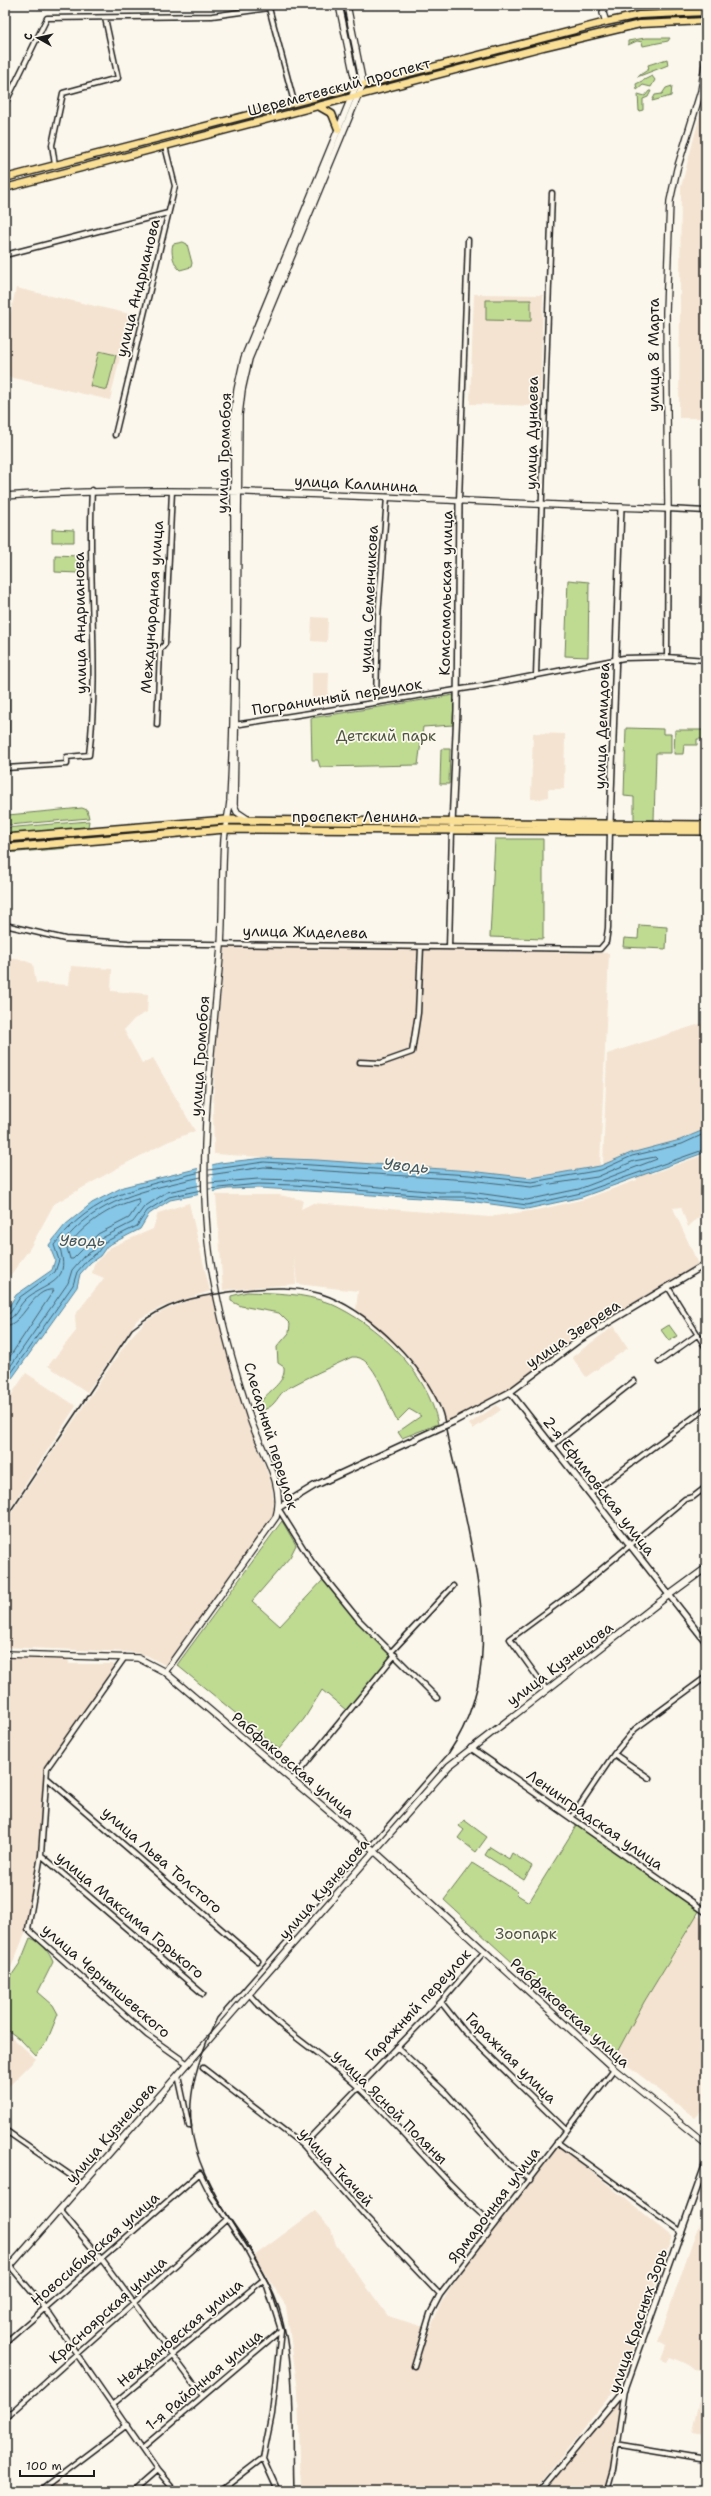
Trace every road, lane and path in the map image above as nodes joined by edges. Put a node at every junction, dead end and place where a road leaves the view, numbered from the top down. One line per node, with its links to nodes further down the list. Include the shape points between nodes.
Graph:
1 (339, 5): 14 (main road)
2 (347, 5): 13 (main road)
3 (605, 5): 7 (main road, via 603,13)
4 (706, 12): 7 (main road, Шереметевский проспект, via 640,15)
5 (104, 18): 17 (street, via 212,16 269,8); 18 (street, via 47,18); 24 (street, via 118,78 63,93 52,145)
6 (706, 21): 9 (main road, Шереметевский проспект, via 640,24)
7 (606, 22): 8 (main road, Шереметевский проспект)
8 (518, 44): 9 (main road); 10 (main road, Шереметевский проспект)
9 (521, 54): 12 (main road, Шереметевский проспект)
10 (468, 57): 12 (main road); 13 (main road, Шереметевский проспект)
11 (706, 58): 41 (main road, улица 8 Марта, via 701,90 670,201 666,312)
12 (470, 66): 15 (main road, Шереметевский проспект)
13 (363, 84): 14 (main road, Шереметевский проспект); 15 (main road, улица Громобоя)
14 (356, 86): 16 (main road, улица Громобоя); 17 (main road, Шереметевский проспект)
15 (358, 95): 16 (main road, Шереметевский проспект); 35 (main road, улица Громобоя, via 249,359 239,410)
16 (351, 97): 19 (main road, Шереметевский проспект); 21 (main road, улица Громобоя)
17 (294, 102): 20 (main road, Шереметевский проспект)
18 (5, 104)
19 (318, 106): 21 (main road, via 332,114); 22 (main road, Шереметевский проспект)
20 (212, 124): 22 (main road); 24 (main road, Шереметевский проспект)
21 (338, 129): 35 (main road, улица Громобоя, via 240,374 234,415)
22 (214, 133): 23 (main road, Шереметевский проспект)
23 (165, 146): 25 (main road, Шереметевский проспект); 29 (street, улица Андрианова, via 175,186)
24 (55, 165): 25 (main road); 26 (main road, Шереметевский проспект)
25 (58, 174): 27 (main road, Шереметевский проспект)
26 (5, 178)
27 (5, 188)
28 (552, 193): 39 (street, улица Дунаева)
29 (168, 213): 31 (street); 32 (street, улица Андрианова)
30 (468, 240): 38 (street, Комсомольская улица)
31 (5, 255)
32 (115, 436)
33 (92, 490): 34 (main road, улица Калинина); 36 (main road, улица Калинина); 53 (street, улица Андрианова, via 90,600 95,650 93,723 89,755 67,757 67,764)
34 (172, 491): 35 (main road, улица Калинина); 50 (street, Международная улица, via 165,644 160,650)
35 (236, 492): 37 (main road, улица Калинина); 51 (main road, улица Громобоя)
36 (5, 496): 43 (street)
37 (387, 497): 38 (main road, улица Калинина); 49 (street, улица Семенчикова, via 378,610)
38 (459, 501): 39 (main road, улица Калинина); 48 (street, Комсомольская улица)
39 (543, 504): 40 (main road, улица Калинина); 47 (street, улица Дунаева)
40 (621, 507): 41 (main road, улица Калинина); 45 (street, улица Демидова)
41 (668, 509): 42 (street, улица Калинина); 44 (street, улица 8 Марта)
42 (706, 511)
43 (5, 630): 52 (street)
44 (667, 657): 45 (street, Пограничный переулок); 46 (street, Пограничный переулок)
45 (616, 659): 47 (street, Пограничный переулок); 59 (street, улица Демидова)
46 (706, 660)
47 (536, 675): 48 (street, Пограничный переулок)
48 (457, 689): 49 (street, Пограничный переулок); 57 (street, Комсомольская улица)
49 (376, 702): 51 (street, Пограничный переулок)
50 (157, 725)
51 (234, 725): 54 (main road, улица Громобоя); 55 (main road, улица Громобоя, via 230,805)
52 (5, 750): 53 (street)
53 (6, 768)
54 (234, 805): 55 (main road, улица Громобоя); 56 (main road, via 237,812)
55 (226, 820): 56 (highway, проспект Ленина); 60 (main road, улица Громобоя); 63 (highway, проспект Ленина)
56 (249, 820): 57 (highway, проспект Ленина)
57 (452, 822): 59 (highway, проспект Ленина); 61 (street, Комсомольская улица)
58 (706, 825): 59 (highway, проспект Ленина)
59 (610, 828): 61 (highway, проспект Ленина); 62 (highway, проспект Ленина); 67 (street, улица Демидова, via 608,928)
60 (225, 829): 61 (highway, проспект Ленина); 64 (highway, проспект Ленина); 66 (main road, улица Громобоя)
61 (452, 830): 69 (street, Комсомольская улица)
62 (706, 831)
63 (5, 838)
64 (5, 848)
65 (5, 925): 66 (street, улица Жиделева, via 75,940 138,944)
66 (221, 943): 68 (street, улица Жиделева); 73 (main road, улица Громобоя, via 207,1095 206,1157 208,1244)
67 (605, 944): 69 (street, улица Жиделева, via 600,949)
68 (421, 947): 69 (street, улица Жиделева); 70 (street, via 418,1013 412,1052 381,1063)
69 (449, 947)
70 (360, 1062)
71 (706, 1264): 72 (street, улица Зверева)
72 (668, 1287): 74 (street); 78 (street, улица Зверева, via 579,1340)
73 (217, 1294): 83 (main road, Слесарный переулок, via 251,1421 274,1481)
74 (696, 1335): 75 (street); 76 (street)
75 (706, 1348)
76 (659, 1362)
77 (634, 1380): 80 (street)
78 (510, 1392): 80 (street, 2-я Ефимовская улица); 83 (street, улица Зверева, bridge, via 453,1422 331,1477)
79 (706, 1408): 82 (street)
80 (552, 1446): 82 (street, 2-я Ефимовская улица)
81 (706, 1487): 84 (street, via 686,1499)
82 (590, 1494): 84 (street, 2-я Ефимовская улица)
83 (278, 1508): 89 (street, Слесарный переулок, via 325,1580 358,1619); 92 (main road, via 276,1517)
84 (629, 1545): 87 (street, 2-я Ефимовская улица); 94 (street, via 579,1588 510,1639)
85 (706, 1568): 87 (main road, улица Кузнецова)
86 (453, 1586): 89 (street)
87 (669, 1595): 88 (street, 2-я Ефимовская улица); 94 (main road, улица Кузнецова)
88 (706, 1642)
89 (394, 1653): 95 (street, Слесарный переулок); 100 (street)
90 (5, 1654): 91 (main road, Рабфаковская улица)
91 (125, 1656): 92 (main road, Рабфаковская улица, via 146,1660); 98 (street, via 47,1768)
92 (164, 1672): 100 (main road, Рабфаковская улица)
93 (706, 1677): 97 (street, via 635,1729)
94 (546, 1690): 96 (main road, улица Кузнецова)
95 (437, 1698)
96 (471, 1748): 101 (street, Ленинградская улица); 102 (main road, улица Кузнецова, via 449,1766)
97 (614, 1754): 99 (street); 101 (street)
98 (48, 1778): 103 (street); 106 (street, улица Льва Толстого)
99 (649, 1778)
100 (293, 1779): 102 (main road, Рабфаковская улица)
101 (571, 1818): 104 (street, Ленинградская улица)
102 (374, 1851): 105 (main road, Рабфаковская улица); 108 (main road, улица Кузнецова)
103 (41, 1855): 107 (street, улица Максима Горького); 111 (street, улица Чернышевского, via 28,1929 146,2035)
104 (706, 1912)
105 (485, 1952): 109 (street, Гаражный переулок); 113 (main road, Рабфаковская улица)
106 (258, 1961)
107 (203, 1994)
108 (249, 1994): 111 (main road, улица Кузнецова); 115 (street, улица Ясной Поляны, via 270,2017 319,2053)
109 (441, 2002): 110 (street, Гаражный переулок); 118 (street, Гаражная улица, via 464,2031)
110 (397, 2047): 115 (street, Гаражный переулок); 123 (street, via 446,2093 509,2164)
111 (188, 2064): 114 (main road, улица Кузнецова)
112 (203, 2068): 121 (street, улица Ткачей)
113 (614, 2069): 118 (street, Ярмарочная улица); 120 (main road, Рабфаковская улица)
114 (178, 2075): 116 (street); 124 (main road, улица Кузнецова)
115 (358, 2087): 121 (street, Гаражный переулок); 127 (street, улица Ясной Поляны, via 470,2204)
116 (189, 2126)
117 (5, 2130): 124 (street)
118 (566, 2130): 119 (street, Ярмарочная улица)
119 (557, 2142): 123 (street, Ярмарочная улица); 128 (street)
120 (706, 2144)
121 (303, 2145): 133 (street, улица Ткачей)
122 (706, 2163): 128 (street, улица Красных Зорь)
123 (530, 2180): 127 (street, Ярмарочная улица)
124 (83, 2184): 125 (main road, улица Кузнецова)
125 (60, 2210): 129 (street); 130 (main road, улица Кузнецова)
126 (227, 2219): 129 (street, Новосибирская улица, via 200,2173); 132 (street, via 246,2247); 134 (street, Красноярская улица)
127 (494, 2225): 133 (street, Ярмарочная улица)
128 (682, 2232): 141 (street, улица Красных Зорь)
129 (102, 2260): 134 (street); 135 (street, Новосибирская улица)
130 (11, 2267): 131 (main road, улица Кузнецова); 135 (street)
131 (5, 2272)
132 (263, 2280): 136 (street); 139 (street, Неждановская улица)
133 (440, 2295): 140 (street, Ярмарочная улица, via 430,2314)
134 (133, 2303): 138 (street, Красноярская улица); 139 (street)
135 (45, 2308): 137 (street, Новосибирская улица); 138 (street)
136 (281, 2330): 142 (street, 1-я Районная улица); 148 (street, via 272,2414)
137 (5, 2343)
138 (77, 2355): 143 (street); 144 (street, Красноярская улица)
139 (173, 2357): 142 (street); 143 (street, Неждановская улица)
140 (414, 2366)
141 (625, 2389): 146 (street, улица Красных Зорь); 156 (street)
142 (203, 2396): 147 (street, 1-я Районная улица)
143 (113, 2404): 145 (street)
144 (5, 2418)
145 (126, 2425): 147 (street); 151 (street)
146 (616, 2444): 149 (street); 157 (street, улица Красных Зорь)
147 (142, 2448): 150 (street)
148 (263, 2458): 154 (street); 155 (street)
149 (706, 2459)
150 (157, 2470): 152 (street); 153 (street)
151 (40, 2491)
152 (133, 2491)
153 (175, 2491)
154 (220, 2491)
155 (278, 2491)
156 (540, 2491)
157 (607, 2491)

